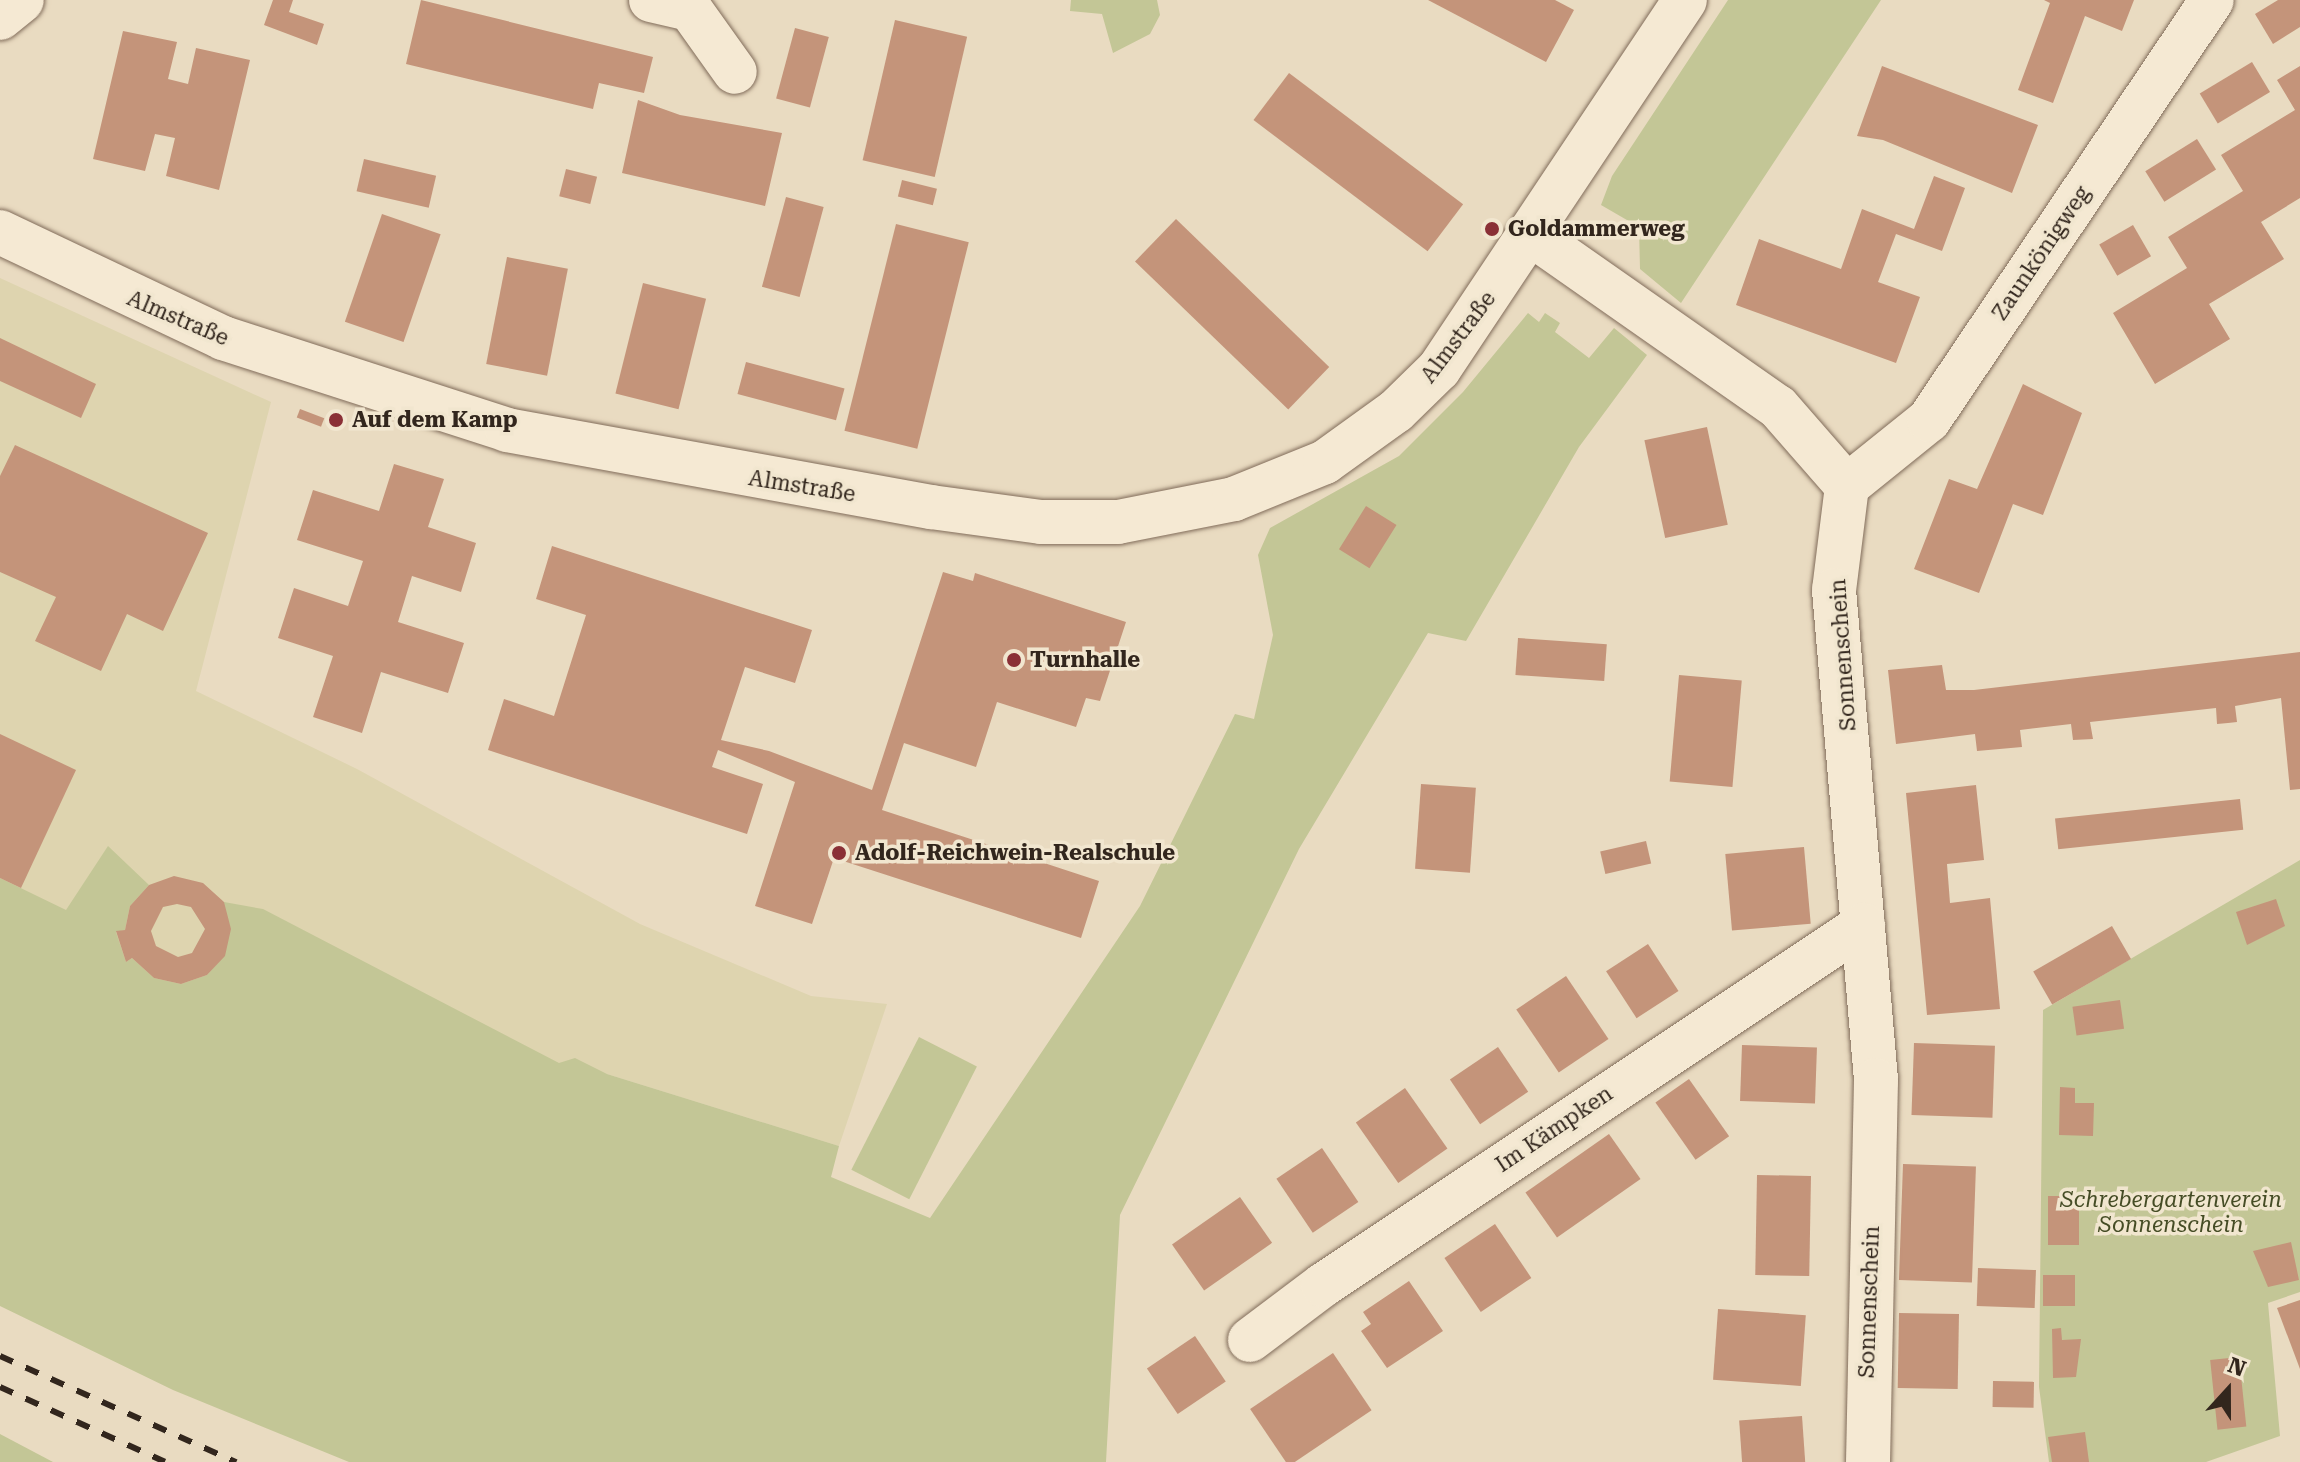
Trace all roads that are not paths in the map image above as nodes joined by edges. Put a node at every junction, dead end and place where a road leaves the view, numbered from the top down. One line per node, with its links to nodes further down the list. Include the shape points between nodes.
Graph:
1 (22, 0): 5 (street)
2 (651, 0): 6 (street, via 690,9)
3 (1685, 0): 8 (street)
4 (2212, 0): 9 (street, Zaunkönigweg, via 1929,420)
5 (0, 18)
6 (735, 72)
7 (0, 232): 8 (street, Almstraße, via 88,279 223,338 507,430 918,505 1041,522 1103,522 1234,499 1325,462 1396,411 1439,369)
8 (1532, 235): 9 (street, via 1778,407)
9 (1847, 486): 10 (street, Sonnenschein, via 1834,590)
10 (1863, 925): 11 (street, Im Kämpken, via 1336,1276); 12 (street, Sonnenschein, via 1876,1080)
11 (1250, 1340)
12 (1868, 1462)

